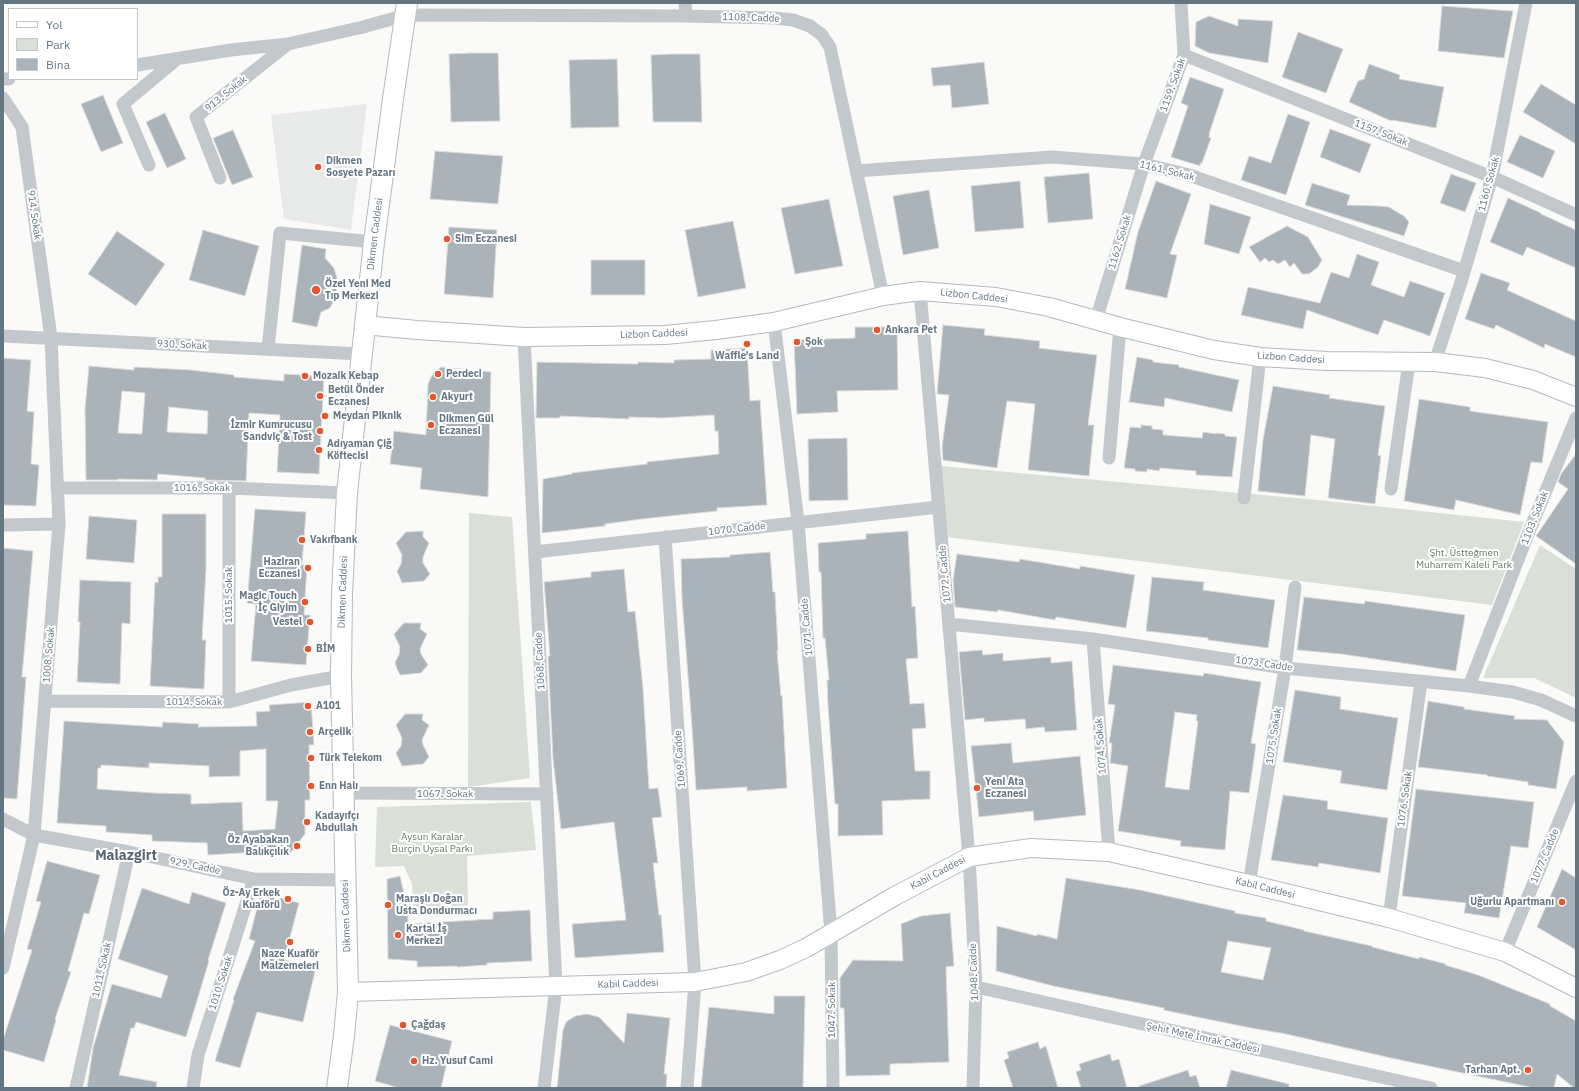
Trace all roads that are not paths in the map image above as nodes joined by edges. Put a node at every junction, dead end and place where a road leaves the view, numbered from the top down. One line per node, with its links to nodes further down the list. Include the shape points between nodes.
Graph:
1 (685, 3): 5 (street)
2 (1181, 3): 7 (street, 1159. Sokak)
3 (1526, 3): 14 (street, 1160. Sokak)
4 (407, 9): 5 (street, 1108. Cadde); 6 (street, 913. Sokak, via 363,27); 17 (main road, Dikmen Caddesi, via 392,99)
5 (686, 16): 13 (street, 1108. Cadde, via 793,20 810,26 822,35 830,47)
6 (288, 44): 8 (street, 913. Sokak); 15 (street, 913. Sokak, via 196,117)
7 (1184, 55): 11 (street, 1159. Sokak); 14 (street, 1157. Sokak)
8 (178, 58): 9 (street, 913. Sokak); 12 (street, via 123,104)
9 (138, 65)
10 (3, 98): 27 (street, 914. Sokak, via 22,127)
11 (1144, 164): 13 (street, 1161. Sokak, via 1052,158); 18 (street, 1161. Sokak, via 1188,176); 21 (street, 1162. Sokak)
12 (149, 165)
13 (856, 171): 20 (street, 1108. Cadde)
14 (1492, 177): 16 (street, 1157. Sokak); 18 (street, 1160. Sokak)
15 (220, 178)
16 (1576, 215)
17 (374, 242): 23 (main road, Dikmen Caddesi); 28 (street, via 280,233)
18 (1464, 271): 32 (street, 1160. Sokak)
19 (920, 291): 20 (main road, Lizbon Caddesi); 21 (main road, Lizbon Caddesi, via 996,297 1049,307); 41 (street, 1072. Cadde)
20 (883, 296): 22 (main road, Lizbon Caddesi)
21 (1096, 320): 24 (main road, Lizbon Caddesi)
22 (774, 322): 26 (main road, Lizbon Caddesi, via 665,335); 42 (street, 1071. Cadde)
23 (364, 325): 26 (main road, Lizbon Caddesi); 29 (main road, Dikmen Caddesi)
24 (1120, 327): 30 (main road, Lizbon Caddesi, via 1214,350); 35 (street)
25 (3, 336): 27 (street, 930. Sokak)
26 (524, 337): 46 (street, 1068. Cadde)
27 (51, 338): 28 (street, 930. Sokak); 36 (street, 1008. Sokak)
28 (268, 349): 29 (street, 930. Sokak)
29 (361, 354): 39 (main road, Dikmen Caddesi)
30 (1260, 357): 31 (main road, Lizbon Caddesi); 40 (street)
31 (1409, 362): 32 (main road, Lizbon Caddesi); 38 (street)
32 (1435, 362): 33 (main road, Lizbon Caddesi, via 1485,368 1533,380)
33 (1576, 396)
34 (1576, 418): 53 (street, 1103. Sokak)
35 (1109, 458)
36 (57, 488): 37 (street, 1016. Sokak); 43 (street, 1008. Sokak)
37 (229, 488): 39 (street, 1016. Sokak); 55 (street, 1015. Sokak)
38 (1391, 489)
39 (347, 493): 51 (main road, Dikmen Caddesi)
40 (1244, 498)
41 (939, 506): 42 (street, 1070. Cadde); 48 (street, 1072. Cadde)
42 (798, 522): 45 (street, 1070. Cadde); 69 (street, 1071. Cadde)
43 (59, 524): 44 (street); 54 (street, 1008. Sokak)
44 (3, 525)
45 (665, 537): 46 (street, 1070. Cadde); 72 (street, 1069. Cadde)
46 (535, 552): 59 (street, 1068. Cadde)
47 (1295, 587): 50 (street, 1075. Sokak)
48 (949, 624): 49 (street, 1073. Cadde); 64 (street, 1072. Cadde)
49 (1094, 639): 50 (street, 1073. Cadde); 63 (street, 1074. Sokak)
50 (1285, 668): 52 (street, 1073. Cadde); 67 (street, 1075. Sokak)
51 (341, 676): 55 (street, 1014. Sokak, via 291,684); 58 (main road, Dikmen Caddesi)
52 (1421, 681): 53 (street, 1073. Cadde); 68 (street, 1076. Sokak)
53 (1469, 686): 56 (street, 1073. Cadde, via 1513,692 1541,700)
54 (45, 701): 55 (street, 1014. Sokak); 61 (street, 1008. Sokak)
55 (229, 702)
56 (1576, 716)
57 (1576, 781): 70 (street, 1077. Cadde)
58 (343, 793): 59 (street, 1067. Sokak); 66 (main road, Dikmen Caddesi)
59 (546, 794): 73 (street, 1068. Cadde)
60 (3, 819): 61 (street, 929. Cadde)
61 (34, 835): 62 (street, 929. Cadde); 71 (street, 1008. Sokak)
62 (129, 852): 65 (street, 929. Cadde); 77 (street, 1011. Sokak)
63 (1109, 852): 64 (main road, Kabil Caddesi, via 1031,848); 67 (main road, Kabil Caddesi)
64 (969, 856): 69 (main road, Kabil Caddesi); 74 (street, 1048. Cadde)
65 (254, 879): 66 (street, 929. Cadde); 78 (street, 1010. Sokak, via 198,1055)
66 (345, 880): 76 (main road, Dikmen Caddesi)
67 (1249, 884): 68 (main road, Kabil Caddesi)
68 (1389, 918): 70 (main road, Kabil Caddesi)
69 (831, 933): 72 (main road, Kabil Caddesi, via 780,960 746,972); 82 (street, 1047. Sokak)
70 (1505, 952): 75 (main road, Kabil Caddesi)
71 (3, 968)
72 (695, 982): 73 (main road, Kabil Caddesi); 81 (street, 1069. Cadde)
73 (556, 986): 76 (main road, Kabil Caddesi); 80 (street, 1068. Cadde)
74 (976, 987): 83 (street, 1048. Cadde); 84 (street, Şehit Mete İmrak Caddesi)
75 (1576, 988)
76 (348, 992): 79 (main road, Dikmen Caddesi)
77 (76, 1088)
78 (193, 1088)
79 (337, 1088)
80 (544, 1088)
81 (687, 1088)
82 (832, 1088)
83 (973, 1088)
84 (1431, 1088)

